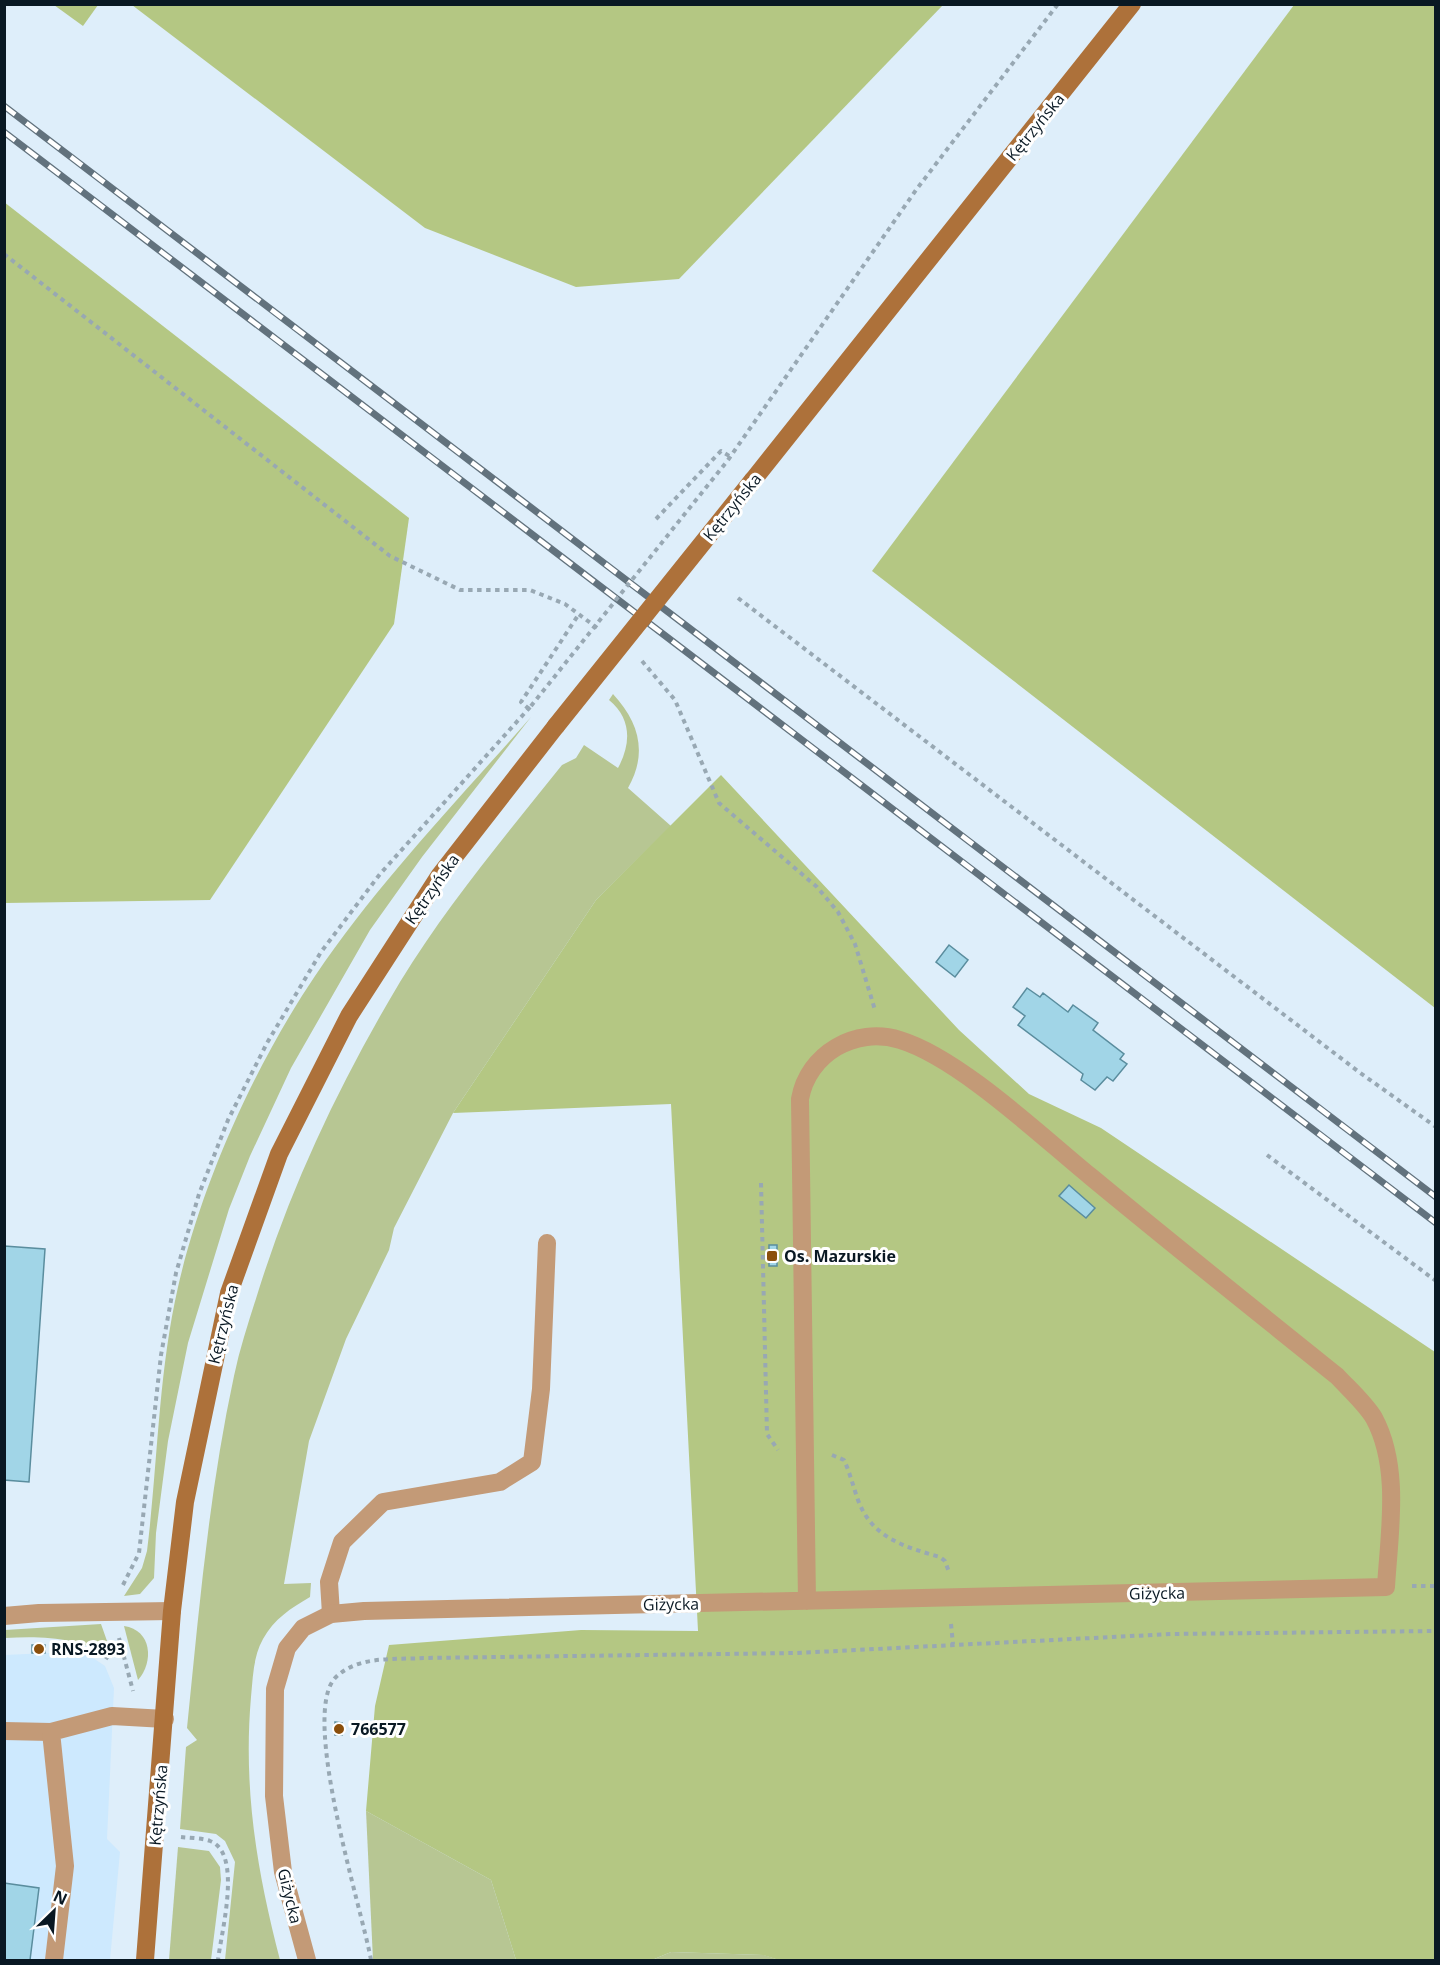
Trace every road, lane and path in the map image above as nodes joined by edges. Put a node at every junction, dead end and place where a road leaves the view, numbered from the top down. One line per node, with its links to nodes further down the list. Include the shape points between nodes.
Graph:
1 (1058, 4): 4 (path, via 916,190)
2 (1132, 4): 20 (street, Kętrzyńska, bridge, via 440,875 348,1017 279,1154 227,1303 185,1502)
3 (4, 254): 7 (path, via 390,556 460,590 530,590)
4 (729, 459): 5 (path, via 721,451); 7 (path, bridge, via 530,707 521,702)
5 (656, 519)
6 (738, 598): 11 (path)
7 (579, 614): 8 (path)
8 (603, 632)
9 (640, 660): 10 (path, via 675,700 719,803 818,887 848,927)
10 (881, 1037): 19 (street, via 848,1042 829,1051 812,1066 800,1099); 19 (street, Giżycka, via 915,1045 946,1062 987,1093 1358,1398 1373,1417 1388,1464 1386,1587)
11 (1436, 1127)
12 (1267, 1155): 15 (path)
13 (761, 1183): 16 (path, via 767,1434 779,1451)
14 (547, 1243): 22 (street, via 541,1389 532,1462 500,1482 383,1502 342,1542 328,1582)
15 (1436, 1281)
16 (788, 1453)
17 (824, 1454): 18 (path, via 844,1460 859,1502 878,1531 894,1543 940,1557 949,1568)
18 (949, 1577)
19 (807, 1601): 22 (street, Giżycka)
20 (171, 1611): 23 (street); 30 (street, Kętrzyńska)
21 (951, 1612): 27 (path)
22 (331, 1614): 37 (street, Giżycka, via 303,1628 287,1648 275,1689 274,1796 283,1872)
23 (4, 1616)
24 (1436, 1631): 27 (path, via 1125,1635)
25 (119, 1636): 29 (path)
26 (46, 1641): 28 (path, via 100,1653)
27 (953, 1644): 38 (path, via 797,1653 423,1658 362,1662 347,1668 326,1693 323,1721 345,1860)
28 (109, 1659)
29 (131, 1682)
30 (165, 1719): 32 (street, via 112,1716); 35 (street, Kętrzyńska)
31 (4, 1731): 32 (street)
32 (51, 1732): 34 (street, via 65,1866)
33 (172, 1836): 36 (path, via 210,1841 226,1857 229,1872)
34 (54, 1960)
35 (145, 1960)
36 (218, 1960)
37 (307, 1960)
38 (372, 1960)

